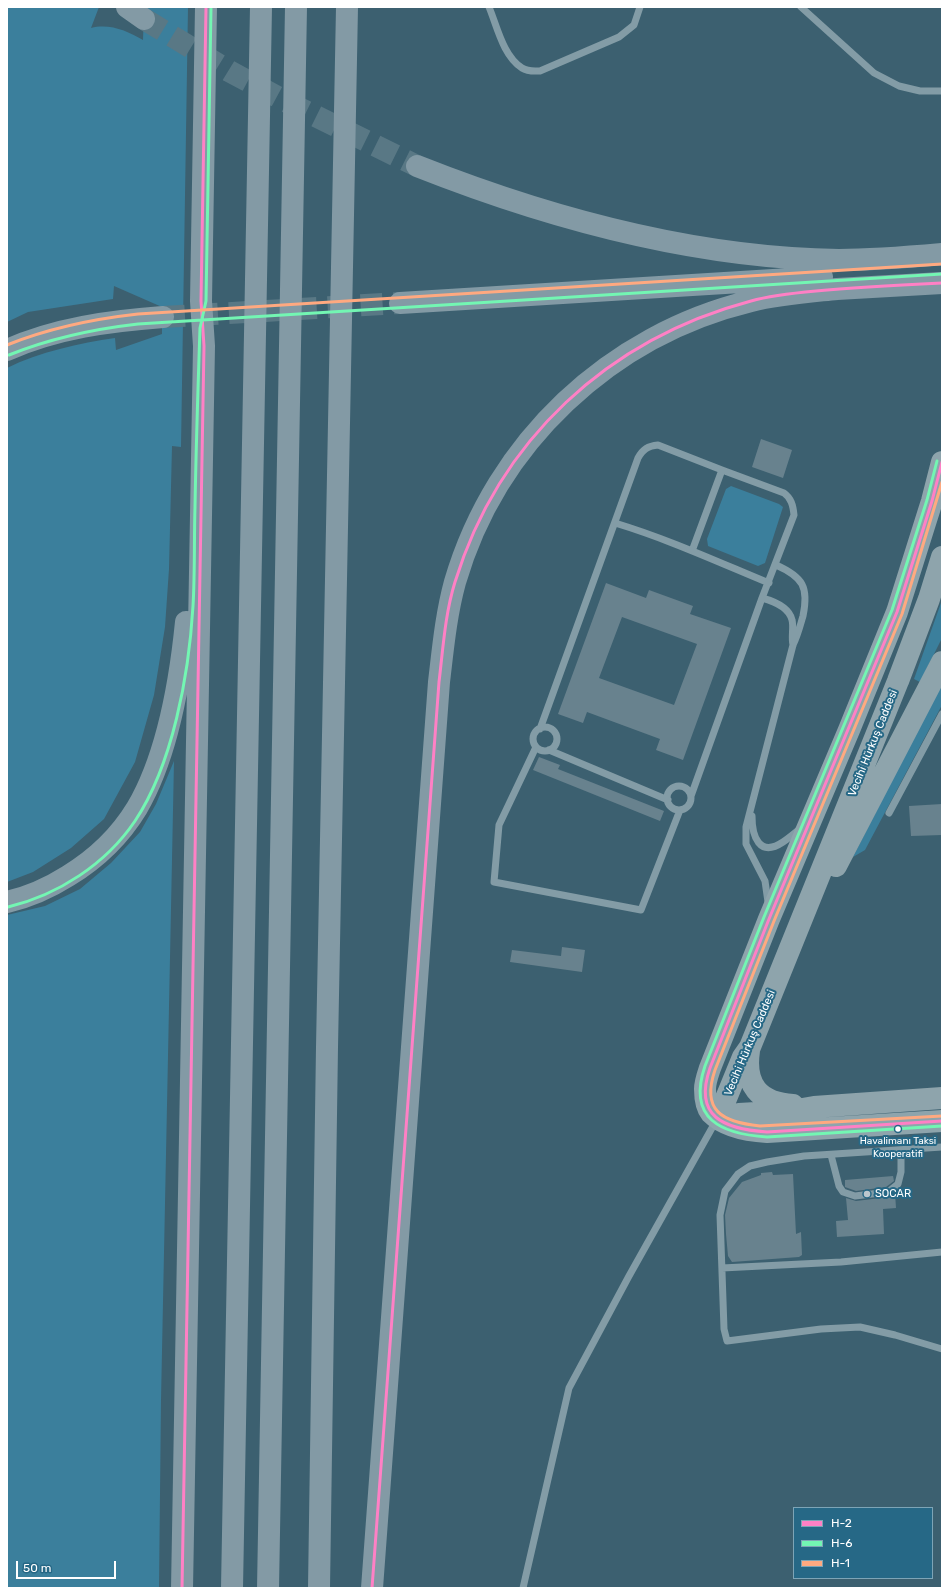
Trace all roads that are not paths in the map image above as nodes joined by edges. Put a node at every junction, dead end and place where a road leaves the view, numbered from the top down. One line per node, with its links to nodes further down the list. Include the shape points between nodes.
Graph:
1 (206, 7): 14 (highway)
2 (262, 7): 53 (highway)
3 (296, 7): 54 (highway)
4 (347, 7): 55 (highway)
5 (489, 7): 6 (lane, via 508,53 521,68 540,71 619,37 634,25)
6 (640, 7)
7 (801, 7): 8 (lane, via 874,73 899,86 920,91)
8 (942, 91)
9 (417, 166): 12 (highway, via 493,195 570,219 656,239 759,255 840,260)
10 (942, 254): 12 (highway)
11 (942, 269): 12 (highway)
12 (896, 271): 13 (highway); 15 (highway); 56 (highway, via 809,292 745,302 670,329 625,354 568,399 518,454 497,486 467,547 449,606 439,682)
13 (942, 283)
14 (201, 301): 38 (highway, via 195,327 188,606 180,672 172,711 150,783 122,830 84,867 50,887); 52 (highway, via 204,346)
15 (400, 302)
16 (163, 317): 17 (highway, via 79,327)
17 (7, 350)
18 (942, 462): 37 (main road, via 897,612)
19 (722, 470): 20 (lane, via 658,445 649,446 641,451); 21 (lane); 23 (lane, via 789,497 794,514)
20 (615, 523): 21 (lane); 29 (lane)
21 (692, 550): 24 (lane)
22 (942, 557): 40 (main road, Vecihi Hürkuş Caddesi, via 898,681)
23 (776, 565): 24 (lane); 26 (lane, via 794,575 805,591 806,599 799,633)
24 (769, 583): 25 (lane)
25 (762, 598): 26 (lane, via 783,607 789,614 792,620); 32 (lane)
26 (793, 645): 35 (lane)
27 (942, 662): 40 (main road, via 828,882)
28 (942, 714): 36 (lane)
29 (540, 729): 30 (lane, via 533,736); 31 (lane, via 550,728 555,734 557,741)
30 (536, 747): 31 (lane, via 542,751); 34 (lane, via 499,825 494,882 641,910)
31 (549, 750): 33 (lane)
32 (691, 796): 33 (lane, via 687,789 676,786 670,790); 34 (lane, via 687,806)
33 (668, 800): 34 (lane, via 673,808)
34 (680, 810)
35 (751, 810): 37 (lane, via 755,838 759,844 767,847 782,843); 39 (lane, via 746,827 746,844 765,881)
36 (888, 813)
37 (810, 821): 39 (main road)
38 (7, 902)
39 (769, 919): 44 (main road, via 704,1087 710,1112)
40 (799, 927): 41 (main road, Vecihi Hürkuş Caddesi)
41 (750, 1047): 43 (main road, via 748,1063 751,1080 763,1097 784,1104); 44 (main road, Vecihi Hürkuş Caddesi)
42 (942, 1098): 43 (main road)
43 (814, 1107): 44 (main road)
44 (718, 1118): 45 (main road, via 752,1132); 57 (lane, via 569,1388)
45 (942, 1121)
46 (942, 1147): 47 (lane)
47 (901, 1150): 48 (lane); 48 (lane, via 898,1184 888,1192 855,1196 842,1192)
48 (831, 1154): 50 (lane, via 767,1162 750,1166 738,1174 725,1191 720,1215)
49 (942, 1252): 50 (lane, via 841,1262)
50 (722, 1268): 51 (lane, via 724,1330 728,1340 860,1327)
51 (942, 1349)
52 (182, 1588)
53 (232, 1588)
54 (268, 1588)
55 (319, 1588)
56 (372, 1588)
57 (523, 1588)

